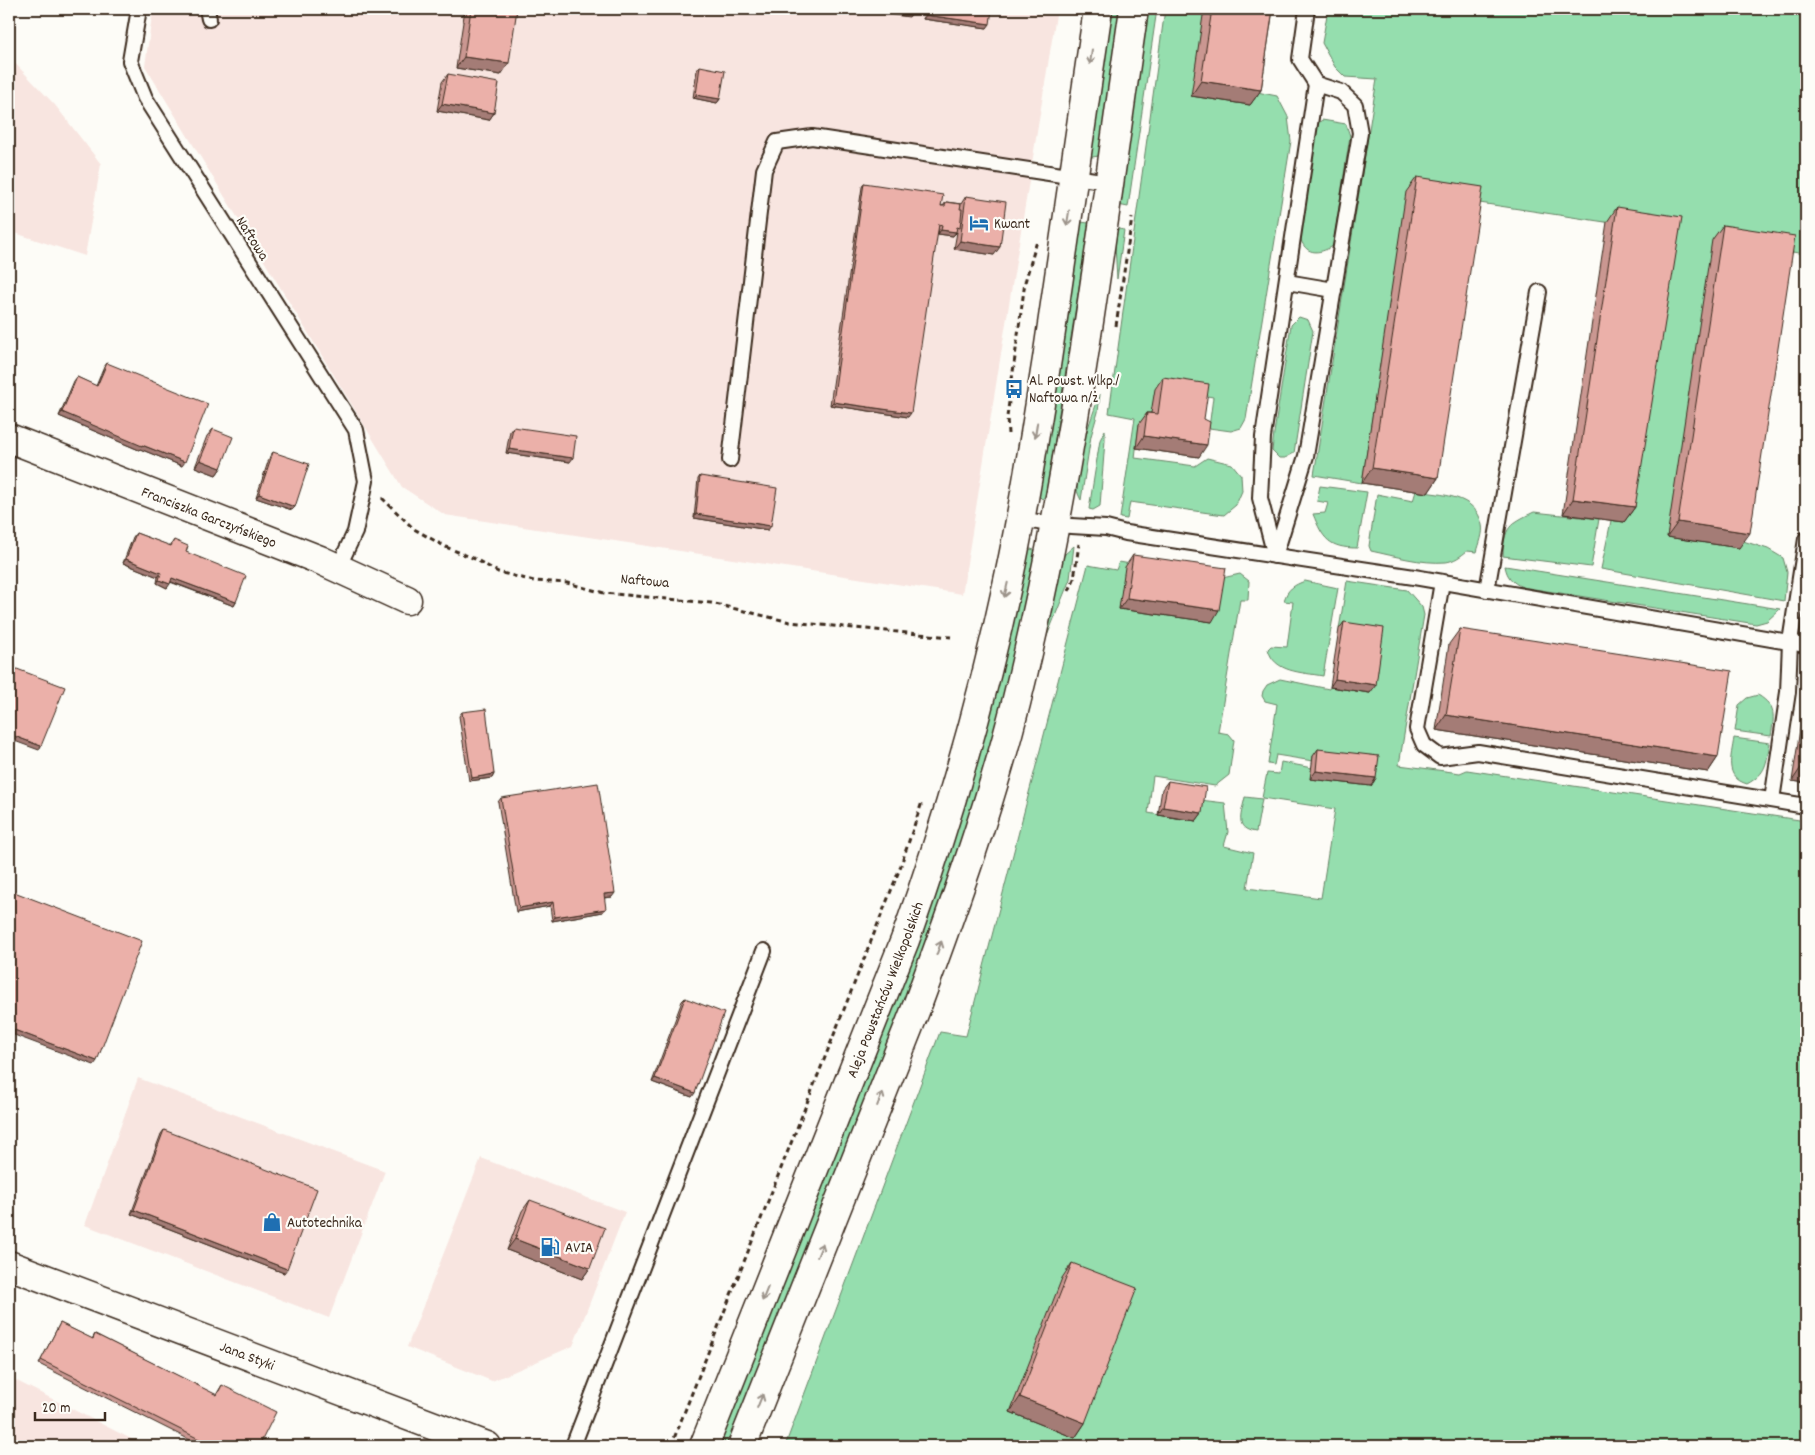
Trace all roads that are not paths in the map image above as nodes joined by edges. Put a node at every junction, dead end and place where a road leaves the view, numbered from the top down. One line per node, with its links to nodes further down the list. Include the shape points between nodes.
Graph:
1 (139, 9): 17 (lane, Naftowa, via 130,61 145,98 356,430 366,481 355,532)
2 (1098, 9): 6 (main road, Aleja Powstańców Wielkopolskich, one-way to 6)
3 (1134, 9): 7 (main road)
4 (1307, 9): 5 (lane, via 1300,59)
5 (1316, 84): 8 (lane); 9 (lane, via 1341,92 1355,106 1360,133)
6 (1074, 177): 7 (lane); 12 (lane, via 812,137 777,142 764,170); 13 (main road, Aleja Powstańców Wielkopolskich, one-way to 13)
7 (1108, 182): 14 (main road)
8 (1287, 282): 9 (lane); 16 (lane, via 1264,437 1260,498)
9 (1334, 290): 16 (lane, via 1306,456)
10 (1539, 292): 19 (lane)
11 (9, 438): 17 (main road, Franciszka Garczyńskiego)
12 (730, 460)
13 (1021, 519): 14 (lane); 29 (main road, Aleja Powstańców Wielkopolskich, one-way to 29, via 995,641 963,762 930,868 877,1014)
14 (1054, 525): 16 (lane, via 1106,528); 30 (main road, one-way to 14, via 917,1006 969,861 1015,704)
15 (1806, 539): 21 (lane)
16 (1275, 556): 18 (lane)
17 (338, 568): 20 (main road, Franciszka Garczyńskiego)
18 (1442, 582): 19 (lane); 23 (lane, via 1417,729 1424,745 1440,757 1478,752)
19 (1486, 590): 21 (lane)
20 (407, 600)
21 (1790, 642): 22 (lane); 23 (lane, via 1788,692)
22 (1806, 645)
23 (1772, 800): 24 (lane)
24 (1806, 806)
25 (764, 951): 28 (lane)
26 (9, 1266): 27 (main road, Jana Styki)
27 (487, 1446)
28 (574, 1446)
29 (704, 1446)
30 (742, 1446)

